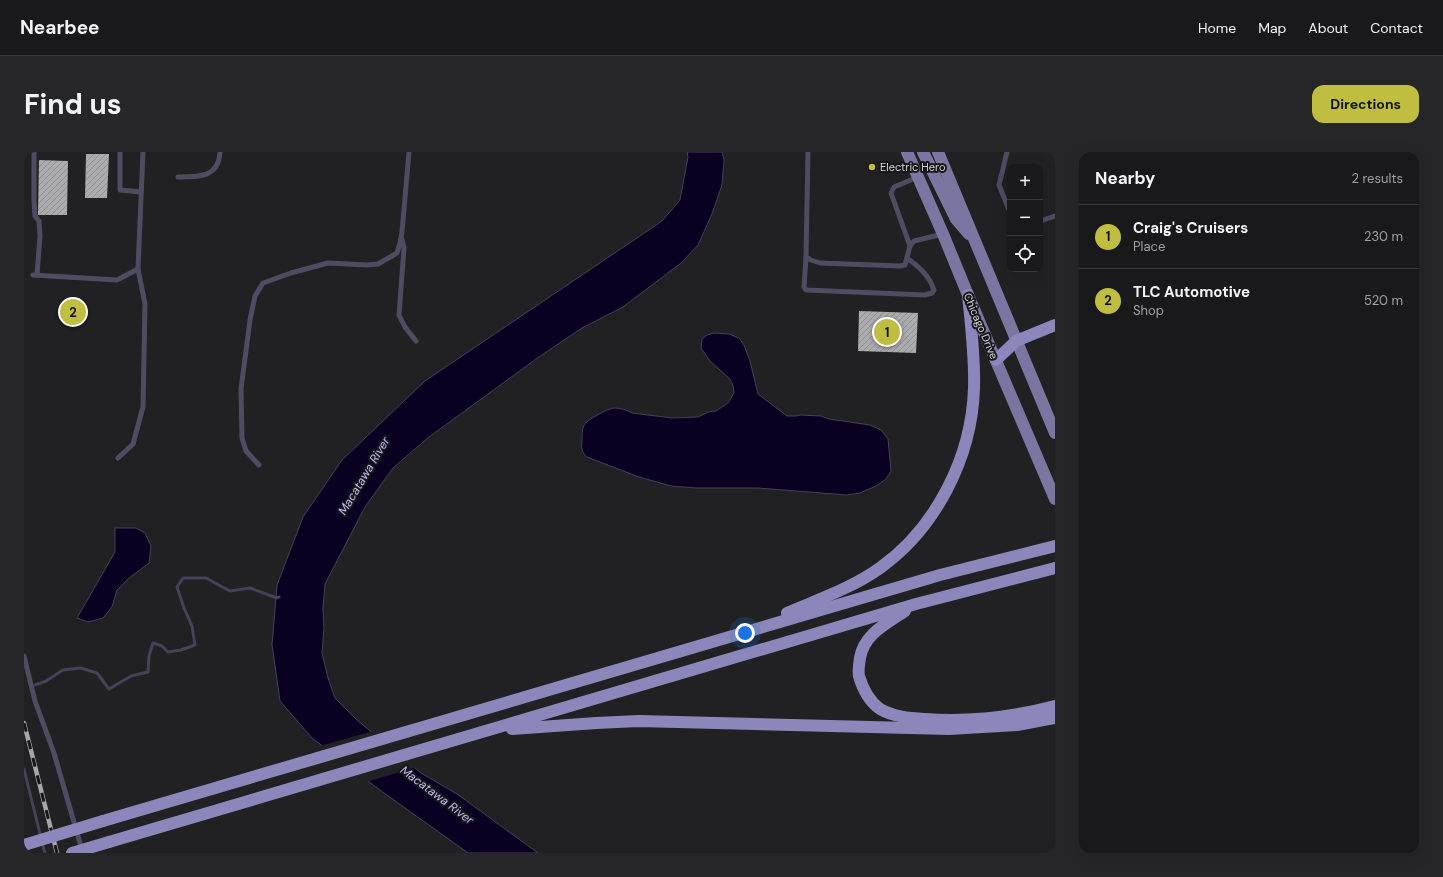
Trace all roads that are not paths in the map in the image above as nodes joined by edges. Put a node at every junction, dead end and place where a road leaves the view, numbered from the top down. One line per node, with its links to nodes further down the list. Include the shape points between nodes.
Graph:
1 (34, 152): 23 (lane, via 35,216 39,221 40,236 35,275 117,280)
2 (120, 152): 13 (lane, via 120,190)
3 (143, 152): 13 (lane)
4 (220, 152): 11 (lane, via 214,169 204,176)
5 (409, 152): 18 (lane)
6 (808, 152): 21 (lane)
7 (907, 152): 12 (main road, Chicago Drive)
8 (923, 152): 19 (main road, via 956,219)
9 (938, 152): 19 (main road)
10 (1007, 152): 14 (lane, via 999,185)
11 (178, 177)
12 (918, 177): 17 (main road, Chicago Drive); 20 (lane, via 894,187 891,192)
13 (141, 192): 23 (lane)
14 (1007, 205)
15 (1055, 216): 16 (lane)
16 (1043, 220)
17 (943, 234): 20 (lane, via 914,241); 24 (main road, Chicago Drive)
18 (402, 236): 26 (lane, via 404,248 399,315); 31 (lane, via 397,253 378,264 328,263 291,272 263,283 255,296 250,320 241,389 242,438 246,451)
19 (975, 240): 27 (main road)
20 (910, 246): 22 (lane)
21 (806, 258): 22 (lane, via 820,263 900,266 905,265); 22 (lane, via 806,290 925,295 932,293 934,290 931,282 923,271)
22 (907, 258)
23 (138, 269): 30 (lane, via 145,304 144,407 133,444)
24 (968, 294): 28 (main road, Chicago Drive); 36 (highway, via 974,371 971,418 959,462 935,510 902,549 866,577 842,590)
25 (1055, 325): 27 (highway)
26 (416, 341)
27 (1016, 342): 28 (highway); 29 (main road)
28 (996, 360): 32 (main road, Chicago Drive)
29 (1055, 433)
30 (118, 458)
31 (259, 465)
32 (1055, 499)
33 (1051, 547): 36 (highway, via 940,575)
34 (1055, 568): 35 (highway)
35 (916, 604): 38 (highway, via 869,637 861,653 861,684 872,702 880,708 888,713 909,718 952,720 1004,716); 40 (highway)
36 (731, 636): 41 (highway, bridge)
37 (24, 656): 42 (lane, via 35,701)
38 (1055, 706)
39 (1055, 718): 40 (highway, via 1017,725 962,729 639,721)
40 (487, 731): 42 (highway, bridge, via 109,842)
41 (24, 845)
42 (86, 851): 43 (highway, bridge)
43 (72, 853)

